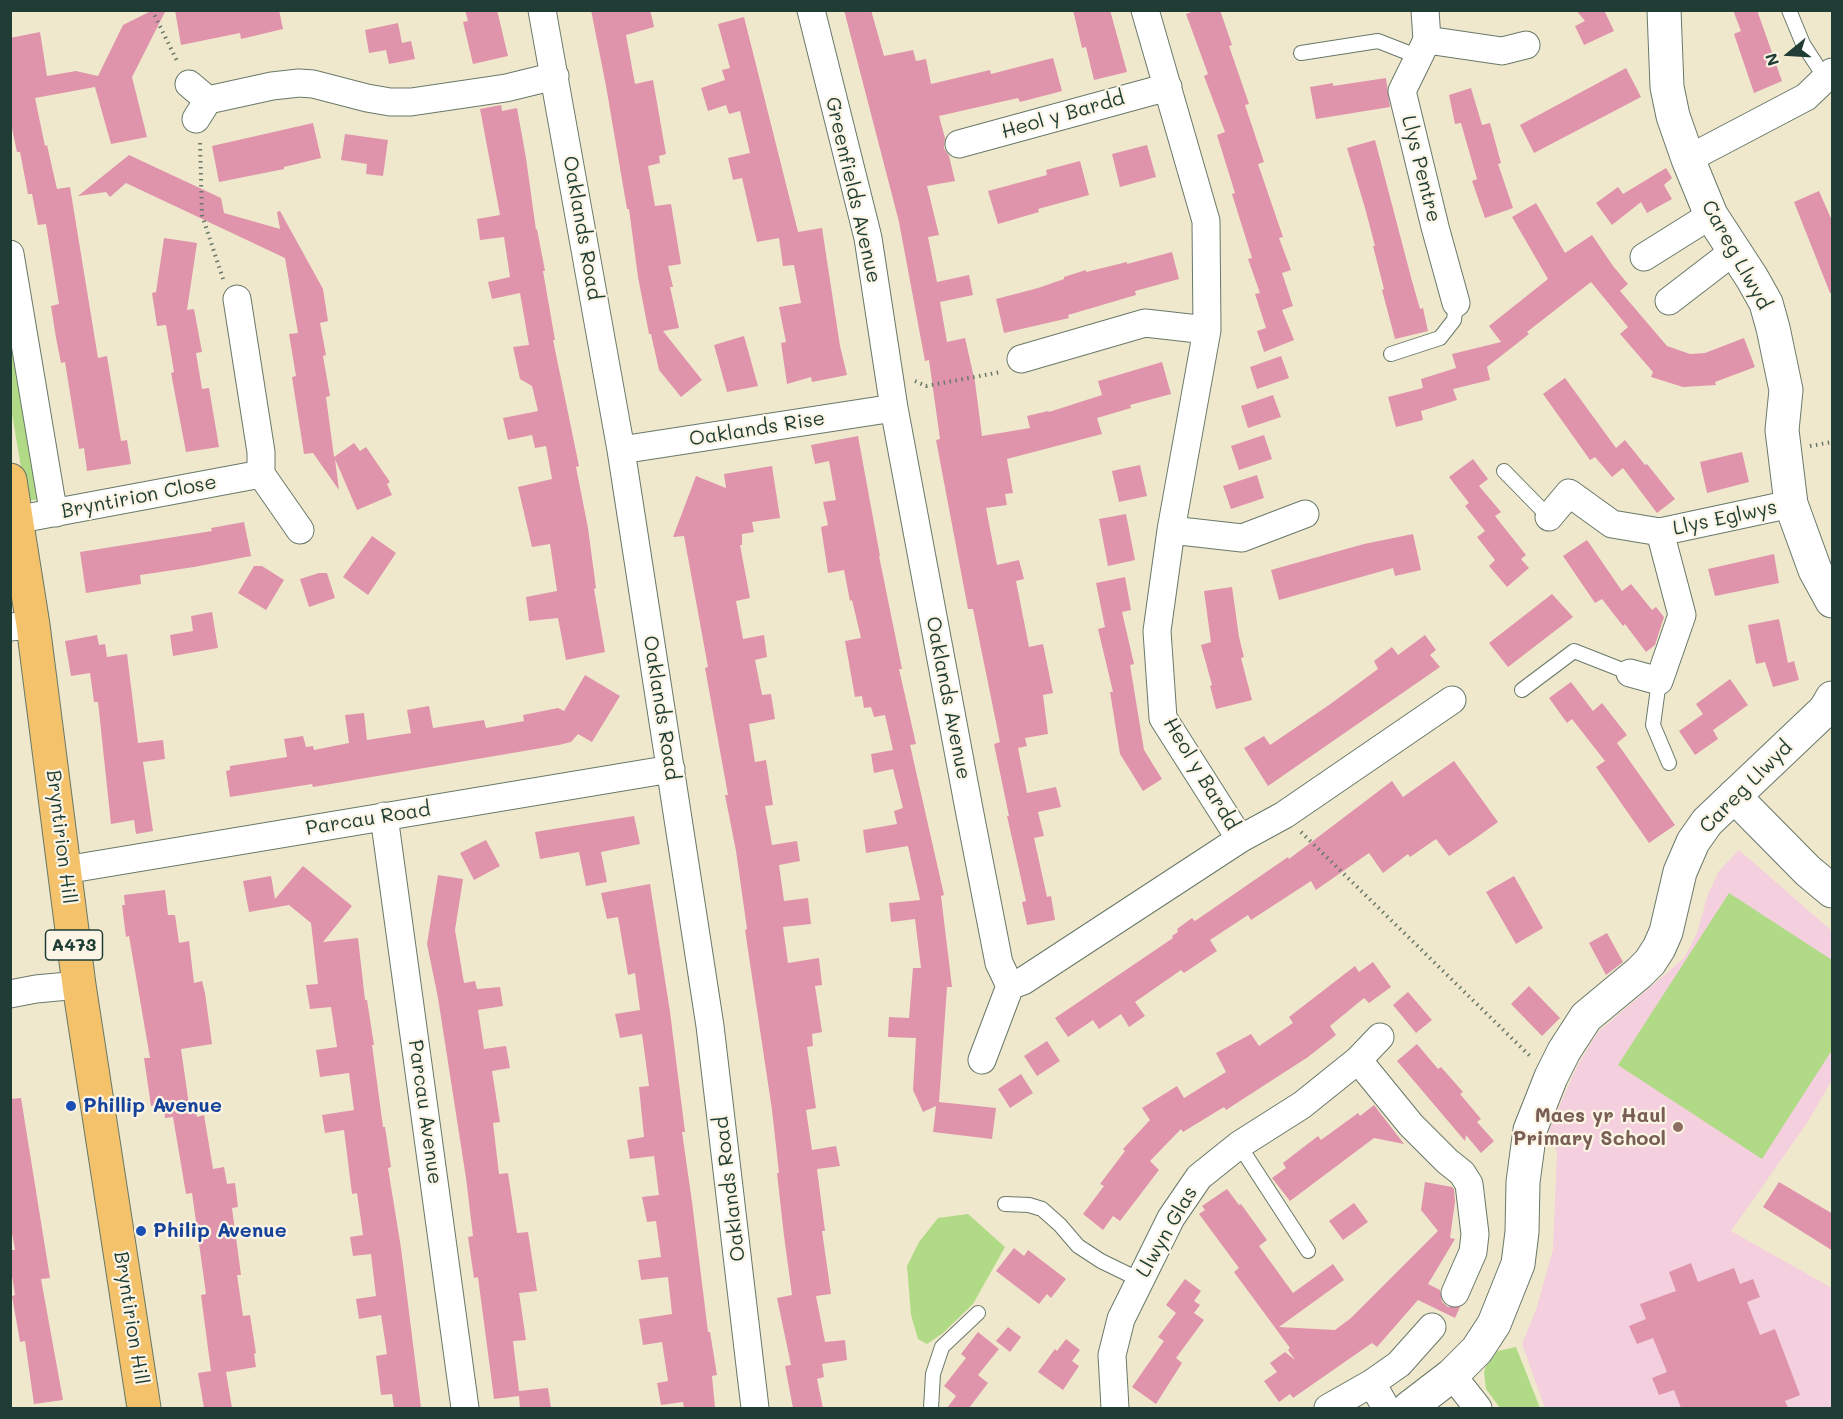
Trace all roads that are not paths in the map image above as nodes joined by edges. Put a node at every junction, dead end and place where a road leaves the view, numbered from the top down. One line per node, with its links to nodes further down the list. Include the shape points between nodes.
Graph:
1 (542, 10): 11 (street, Oaklands Road)
2 (811, 10): 26 (street, Greenfields Avenue, via 868,238)
3 (1145, 10): 12 (street, Heol y Bardd)
4 (1425, 10): 8 (street)
5 (1664, 10): 15 (street, Careg Llwyd, via 1667,87)
6 (1789, 10): 10 (lane, via 1803,44)
7 (1526, 45): 8 (street, via 1502,51)
8 (1423, 48): 9 (lane, via 1378,41); 22 (street, Llys Pentre, via 1402,91)
9 (1301, 52)
10 (1829, 75): 15 (street, via 1806,97)
11 (555, 76): 13 (street, via 506,88 411,102 390,102 299,83); 27 (street, Oaklands Road)
12 (1168, 87): 14 (street, Heol y Bardd); 23 (street, Heol y Bardd, via 1206,221)
13 (198, 101)
14 (959, 144)
15 (1688, 159): 16 (street, Careg Llwyd)
16 (1711, 215): 17 (street, Careg Llwyd); 19 (street)
17 (1734, 251): 21 (street); 31 (street, Careg Llwyd, via 1766,303 1778,349 1785,390 1782,430)
18 (10, 254): 32 (street)
19 (1644, 257)
20 (237, 299): 29 (street)
21 (1669, 301)
22 (1456, 303): 24 (lane, via 1454,320 1440,338)
23 (1207, 330): 25 (street, via 1146,323); 37 (street, Heol y Bardd)
24 (1391, 354)
25 (1021, 359)
26 (894, 408): 27 (street, Oaklands Rise); 54 (street, Oaklands Avenue, via 999,963)
27 (621, 450): 47 (street, Oaklands Road)
28 (1504, 471): 34 (lane)
29 (261, 474): 32 (street, Bryntirion Close); 36 (street)
30 (10, 480): 35 (main road, Bryntirion Hill / A473)
31 (1791, 504): 38 (street, Llys Eglwys); 39 (street, Careg Llwyd, via 1815,570)
32 (56, 513): 35 (street, Bryntirion Close)
33 (1305, 514): 37 (street, via 1242,538)
34 (1549, 518): 38 (street, Llys Eglwys, via 1569,493 1612,524)
35 (18, 521): 40 (main road, Bryntirion Hill / A473)
36 (300, 530)
37 (1171, 530): 50 (street, Heol y Bardd, via 1157,631 1163,718)
38 (1660, 532): 42 (street, Llys Eglwys, via 1682,615)
39 (1833, 601)
40 (22, 626): 51 (main road, Bryntirion Hill / A473)
41 (1630, 673): 42 (street); 43 (lane, via 1574,651)
42 (1659, 681): 46 (lane, via 1653,725)
43 (1522, 690)
44 (1833, 698): 48 (street, Careg Llwyd)
45 (1452, 700): 50 (street, via 1284,815)
46 (1669, 762)
47 (671, 769): 49 (street, Parcau Road); 70 (street, Oaklands Road, via 710,1026)
48 (1734, 796): 52 (street); 66 (street, Careg Llwyd, via 1693,842 1680,872 1666,932 1654,955 1639,973 1586,1017 1551,1077 1530,1130 1518,1264 1494,1324 1477,1350)
49 (384, 816): 51 (street, Parcau Road); 69 (street, Parcau Avenue)
50 (1240, 839): 54 (street)
51 (65, 870): 53 (main road, Bryntirion Hill / A473)
52 (1833, 891)
53 (79, 985): 55 (street); 68 (main road, Bryntirion Hill / A473)
54 (1010, 986): 57 (street)
55 (10, 994)
56 (1380, 1036): 58 (street, Llwyn Glas)
57 (982, 1060)
58 (1358, 1060): 59 (street, Llwyn Glas, via 1302,1105); 63 (street, via 1411,1125 1462,1173 1468,1184 1475,1234 1473,1252)
59 (1239, 1145): 61 (lane); 62 (street, Llwyn Glas, via 1199,1177 1171,1218)
60 (1005, 1204): 62 (lane, via 1042,1209 1078,1246)
61 (1308, 1251)
62 (1140, 1280): 72 (street, Llwyn Glas, via 1121,1319 1112,1355)
63 (1455, 1293)
64 (978, 1313): 71 (lane, via 942,1347 933,1374)
65 (1432, 1327): 67 (street, via 1399,1364)
66 (1452, 1375): 75 (street, Careg Llwyd); 76 (street)
67 (1372, 1383): 73 (street); 74 (street)
68 (144, 1408)
69 (465, 1408)
70 (755, 1408)
71 (931, 1408)
72 (1115, 1408)
73 (1328, 1408)
74 (1386, 1408)
75 (1409, 1408)
76 (1478, 1408)

